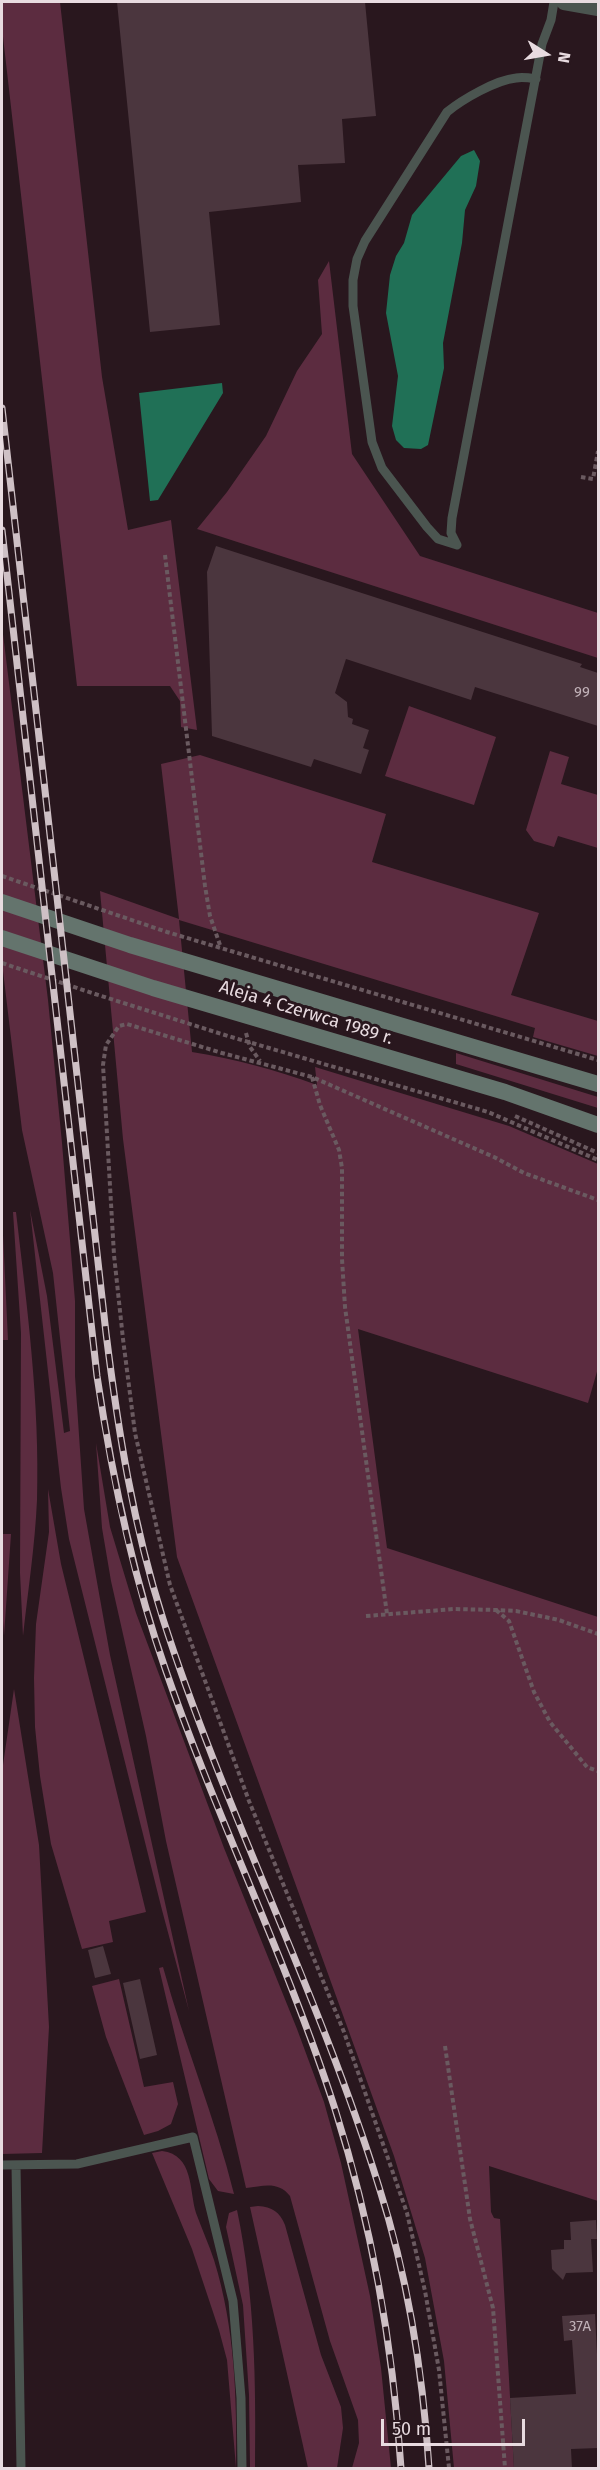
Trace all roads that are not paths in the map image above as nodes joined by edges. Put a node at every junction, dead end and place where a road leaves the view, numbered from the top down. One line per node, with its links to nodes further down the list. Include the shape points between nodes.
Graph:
1 (554, 2): 4 (lane)
2 (564, 2): 3 (street)
3 (598, 8)
4 (536, 79): 4 (lane, via 503,82 462,100 447,112 365,241 353,280 353,306 372,442 382,468 438,539 456,545 451,533 452,518)
5 (2, 902): 7 (main road, Aleja 4 Czerwca 1989 r., via 130,945)
6 (2, 938): 8 (main road, Aleja 4 Czerwca 1989 r., via 153,988 505,1092)
7 (598, 1084)
8 (598, 1125)
9 (2, 2165): 10 (lane)
10 (16, 2165): 11 (lane); 12 (lane, via 85,2163 193,2137 233,2301 242,2398)
11 (21, 2469)
12 (242, 2469)

